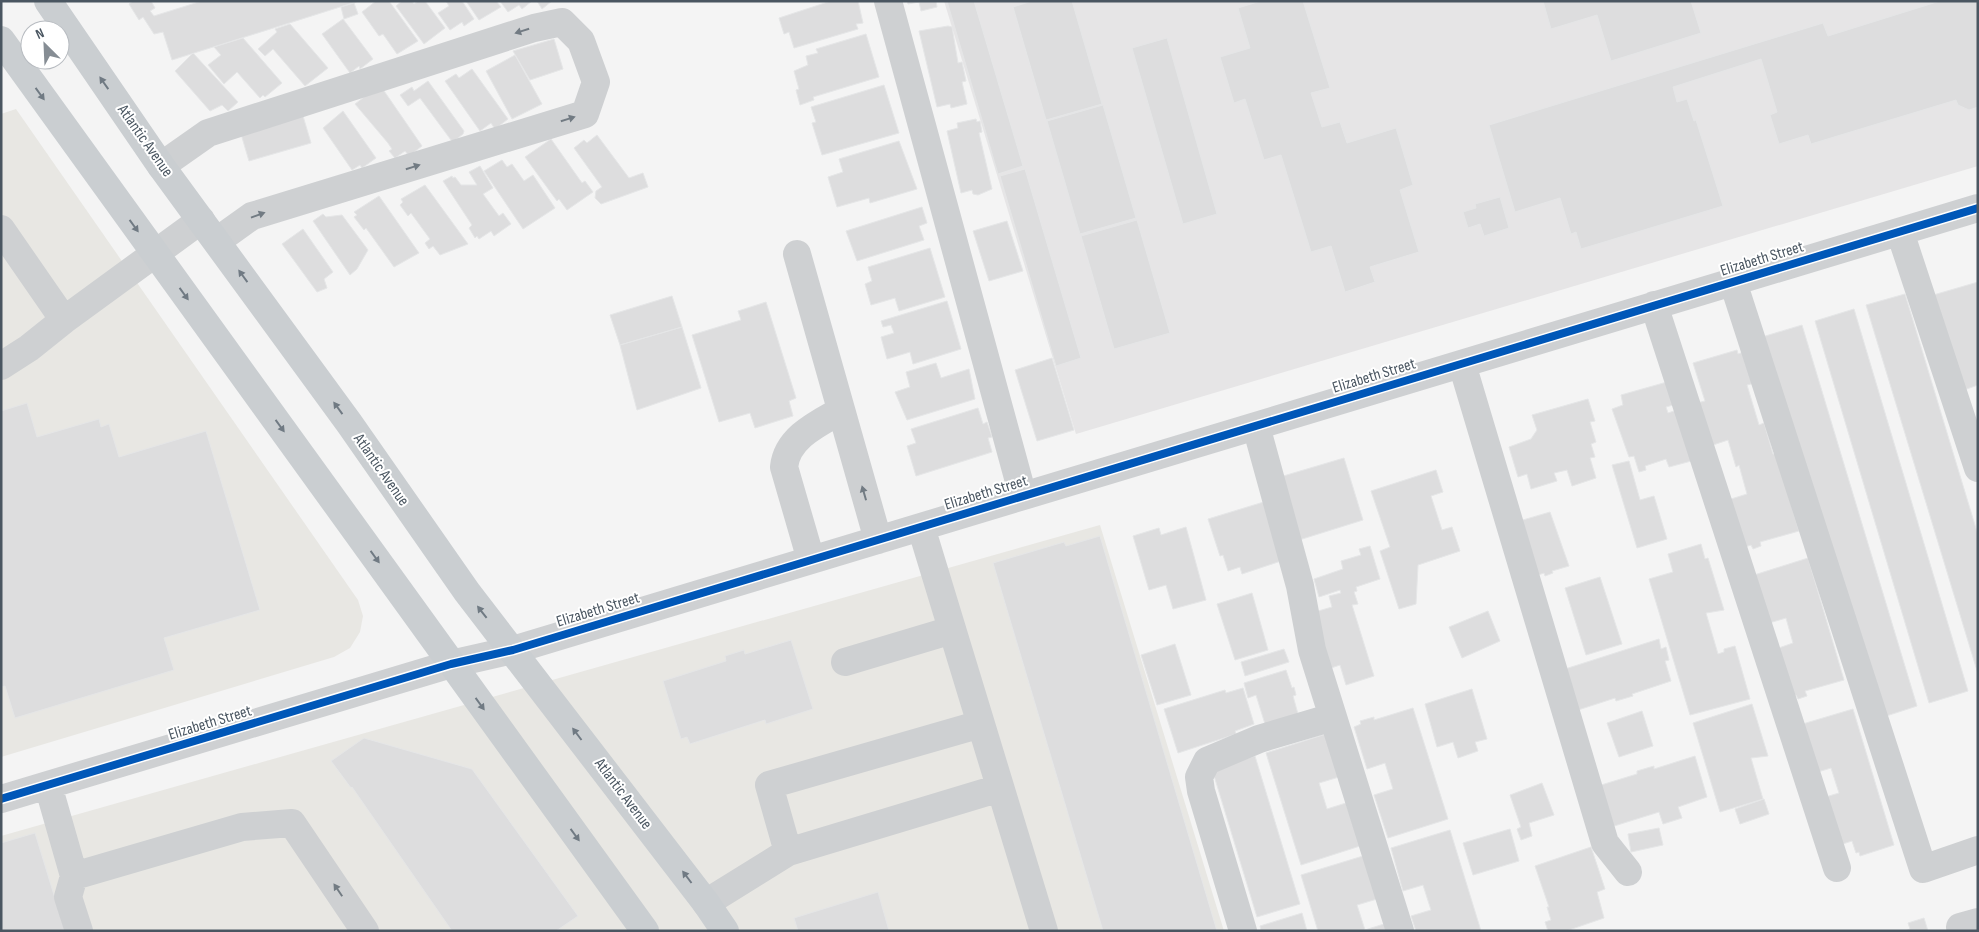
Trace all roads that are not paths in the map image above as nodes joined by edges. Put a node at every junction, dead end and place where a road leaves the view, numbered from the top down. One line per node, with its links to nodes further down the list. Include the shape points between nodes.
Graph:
1 (48, 1): 4 (main road, Atlantic Avenue, one-way to 1)
2 (888, 1): 19 (street)
3 (1, 40): 10 (main road, one-way to 10)
4 (162, 166): 7 (main road, Atlantic Avenue); 7 (street, one-way to 4, via 585,114 596,82 582,41 562,22 534,28 208,133)
5 (1978, 208): 8 (street, Elizabeth Street)
6 (1, 229): 13 (street)
7 (209, 231): 10 (street); 24 (main road, Atlantic Avenue, one-way to 7, via 467,592)
8 (1900, 232): 11 (street, Elizabeth Street); 18 (street)
9 (797, 254): 16 (street)
10 (155, 255): 13 (street); 26 (main road, one-way to 26)
11 (1733, 282): 12 (street, Elizabeth Street); 32 (street, via 1923,869)
12 (1654, 305): 14 (street, Elizabeth Street); 34 (street)
13 (64, 320): 15 (street, via 30,348)
14 (1462, 364): 17 (street, Elizabeth Street); 35 (street, via 1605,843)
15 (1, 366)
16 (840, 411): 21 (street, one-way to 16); 22 (street, via 806,431 785,456 784,467)
17 (1256, 426): 19 (street, Elizabeth Street); 27 (street, via 1300,586 1312,650)
18 (1978, 468)
19 (1023, 496): 20 (street, Elizabeth Street)
20 (921, 527): 21 (street, Elizabeth Street); 23 (street)
21 (878, 540): 22 (street, Elizabeth Street)
22 (811, 560): 24 (street, Elizabeth Street)
23 (952, 630): 25 (street); 28 (street)
24 (513, 650): 26 (street, Elizabeth Street); 37 (main road, Atlantic Avenue, one-way to 24)
25 (845, 662)
26 (451, 664): 29 (street, Elizabeth Street); 41 (main road, one-way to 41)
27 (1334, 718): 44 (street, via 1259,739 1208,761 1199,777); 45 (street)
28 (981, 724): 30 (street); 33 (street, via 768,785)
29 (48, 785): 31 (street, Elizabeth Street); 36 (street)
30 (1000, 788): 33 (street); 43 (street)
31 (1, 799)
32 (1978, 850)
33 (788, 852): 37 (street)
34 (1837, 868)
35 (1628, 872)
36 (74, 876): 39 (street, via 68,897); 40 (street, one-way to 36, via 292,823 242,827)
37 (706, 903): 42 (main road, Atlantic Avenue)
38 (1978, 922): 46 (street, via 1960,927)
39 (79, 931)
40 (365, 931)
41 (644, 931)
42 (725, 931)
43 (1044, 931)
44 (1243, 931)
45 (1400, 931)
46 (1961, 931)

